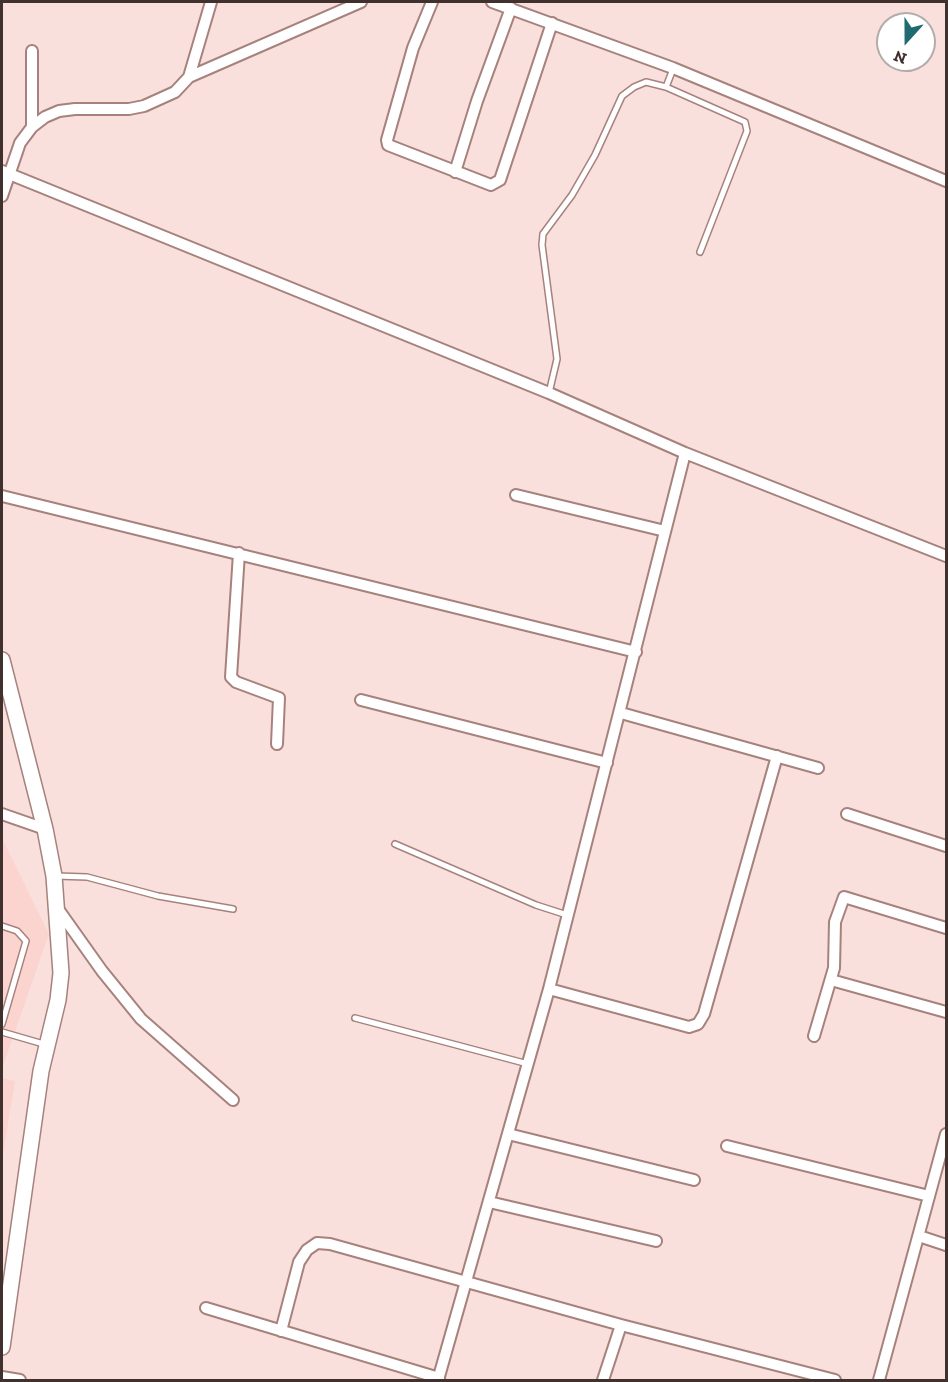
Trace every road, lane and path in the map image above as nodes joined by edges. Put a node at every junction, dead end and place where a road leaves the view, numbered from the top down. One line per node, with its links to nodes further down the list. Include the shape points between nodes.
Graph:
1 (210, 2): 9 (street)
2 (361, 2): 9 (street)
3 (432, 2): 13 (street, via 413,48 387,140 392,148)
4 (492, 2): 5 (street)
5 (511, 8): 6 (street); 13 (street)
6 (552, 23): 8 (street); 13 (street, via 500,180 491,185)
7 (32, 51): 11 (street)
8 (673, 68): 10 (lane); 14 (street)
9 (189, 77): 11 (street, via 175,92 144,106 129,110 59,111)
10 (666, 87): 16 (lane, via 739,117 747,131); 17 (lane, via 646,82 622,96 590,165 543,234 557,359)
11 (33, 127): 12 (street)
12 (5, 172): 15 (street); 17 (street)
13 (455, 172)
14 (946, 181)
15 (2, 196)
16 (700, 252)
17 (549, 393): 18 (street)
18 (685, 453): 21 (street); 23 (street)
19 (516, 495): 21 (street)
20 (2, 496): 22 (street)
21 (665, 531): 24 (street)
22 (239, 553): 24 (street); 28 (street, via 231,677 279,699)
23 (946, 556)
24 (636, 652): 27 (street)
25 (2, 660): 34 (street)
26 (362, 700): 30 (street)
27 (621, 713): 29 (street); 30 (street)
28 (278, 744)
29 (777, 756): 31 (street); 44 (street, via 698,1024 688,1027)
30 (607, 763): 40 (street)
31 (819, 768)
32 (2, 814): 34 (street)
33 (847, 814): 36 (street)
34 (45, 829): 37 (street)
35 (395, 844): 40 (lane)
36 (946, 846)
37 (54, 876): 38 (street); 39 (lane, via 87,877 158,896)
38 (58, 909): 50 (street, via 61,973); 52 (street, via 141,1019)
39 (232, 909)
40 (567, 915): 44 (street)
41 (2, 926): 47 (lane, via 26,941)
42 (946, 928): 43 (street, via 843,897 835,922)
43 (831, 980): 45 (street); 49 (street)
44 (549, 989): 51 (street)
45 (946, 1012)
46 (355, 1018): 51 (lane)
47 (2, 1024)
48 (2, 1032): 50 (lane)
49 (814, 1036)
50 (48, 1046): 67 (street, via 41,1071)
51 (528, 1064): 53 (street)
52 (232, 1100)
53 (508, 1134): 57 (street); 59 (street)
54 (946, 1134): 56 (street)
55 (727, 1146): 58 (street)
56 (945, 1147): 58 (street)
57 (694, 1180)
58 (929, 1196): 60 (street)
59 (489, 1202): 61 (street); 63 (street)
60 (919, 1236): 62 (street); 73 (street)
61 (656, 1241)
62 (946, 1245)
63 (467, 1283): 65 (street); 66 (street, via 317,1243 299,1262); 69 (street)
64 (206, 1308): 66 (street)
65 (621, 1325): 71 (street); 72 (street)
66 (281, 1331): 69 (street)
67 (2, 1347)
68 (2, 1377): 70 (street)
69 (439, 1379)
70 (20, 1380)
71 (603, 1380)
72 (835, 1380)
73 (879, 1380)

